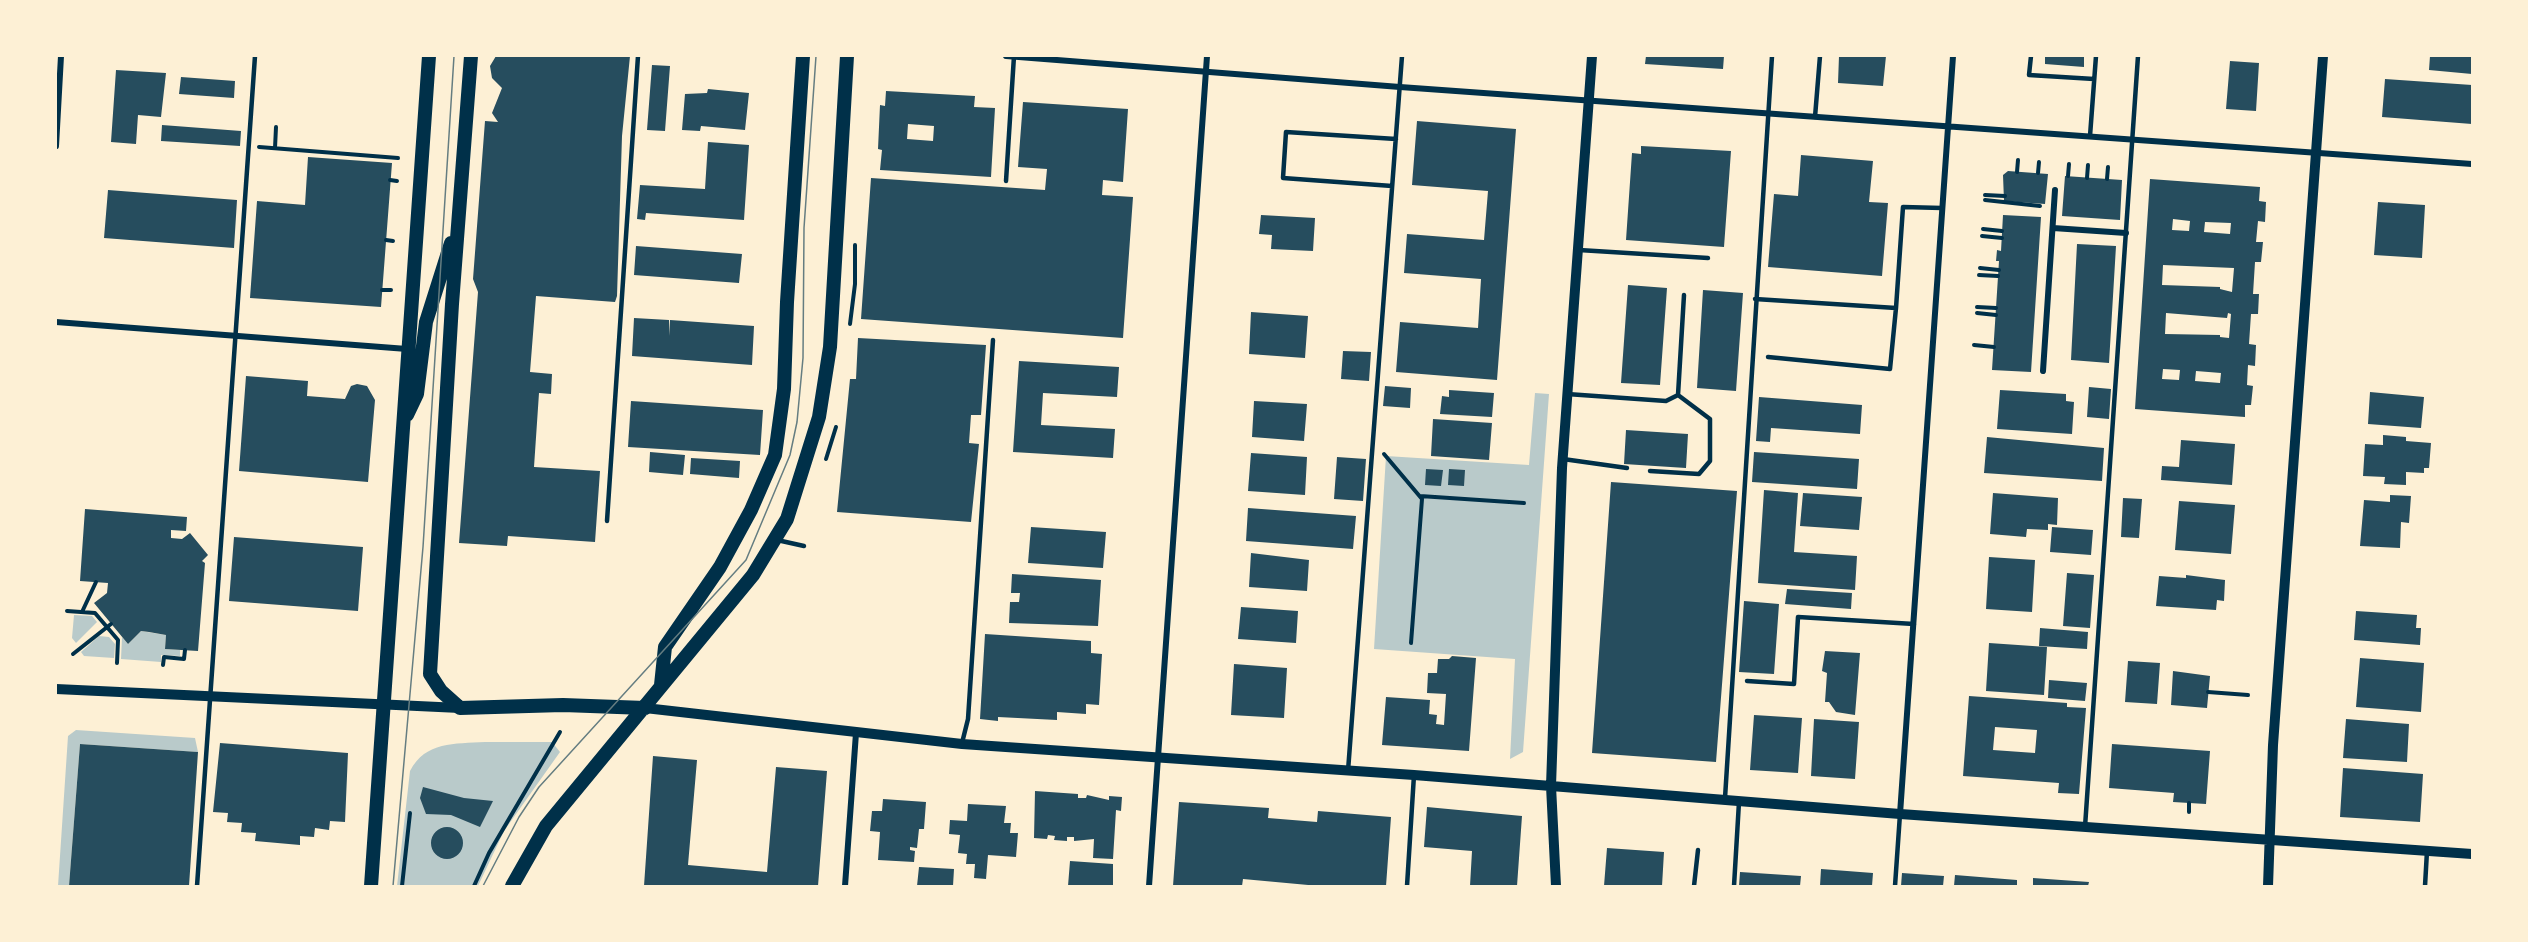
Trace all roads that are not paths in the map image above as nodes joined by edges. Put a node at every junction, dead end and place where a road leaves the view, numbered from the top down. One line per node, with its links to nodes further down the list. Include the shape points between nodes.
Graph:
1 (61, 56): 30 (street)
2 (255, 56): 46 (lane)
3 (429, 56): 48 (main road)
4 (471, 56): 33 (main road)
5 (638, 56): 57 (lane)
6 (803, 56): 62 (main road, via 784,389 775,455 720,567 666,646)
7 (847, 56): 58 (main road, via 830,347 811,443 787,519)
8 (1006, 56): 9 (street)
9 (1014, 56): 20 (street); 34 (lane)
10 (1207, 56): 20 (street)
11 (1402, 56): 22 (lane)
12 (1592, 56): 23 (street)
13 (1772, 56): 24 (lane)
14 (1820, 56): 25 (lane)
15 (1953, 56): 26 (street)
16 (2031, 56): 21 (lane, via 2029,75)
17 (2096, 56): 21 (lane)
18 (2138, 56): 29 (lane)
19 (2323, 56): 31 (street)
20 (1206, 72): 22 (street); 70 (street)
21 (2094, 80): 27 (lane)
22 (1400, 87): 23 (street); 28 (lane)
23 (1589, 100): 24 (street); 40 (street)
24 (1767, 113): 25 (street); 43 (lane)
25 (1815, 117): 26 (street)
26 (1947, 127): 27 (street); 37 (street)
27 (2090, 136): 29 (street)
28 (1396, 139): 35 (lane); 35 (lane, via 1286,132 1283,178)
29 (2132, 139): 31 (street); 39 (lane)
30 (56, 146)
31 (2316, 151): 32 (street); 78 (street, via 2273,745)
32 (2472, 164)
33 (463, 179): 53 (main road, via 451,244 426,322 417,394); 66 (main road, via 429,659 435,682)
34 (1006, 181)
35 (1392, 186): 71 (lane)
36 (2055, 190): 38 (street)
37 (1942, 208): 44 (lane, via 1904,207); 60 (street)
38 (2053, 228): 39 (street); 50 (street)
39 (2126, 233): 77 (lane)
40 (1579, 250): 41 (lane); 51 (street)
41 (1708, 258)
42 (1684, 295): 52 (lane)
43 (1755, 299): 44 (lane); 74 (lane)
44 (1896, 309): 49 (lane, via 1890,369)
45 (56, 322): 46 (street)
46 (236, 336): 48 (street); 64 (lane)
47 (993, 340): 69 (lane, via 968,719)
48 (408, 349): 53 (main road)
49 (1768, 357)
50 (2043, 371)
51 (1568, 394): 52 (lane, via 1666,402); 54 (street)
52 (1678, 395): 56 (lane, via 1710,419 1710,461 1699,474)
53 (404, 422): 65 (main road)
54 (1563, 459): 55 (lane); 73 (street)
55 (1628, 468)
56 (1650, 471)
57 (607, 521)
58 (775, 539): 59 (lane); 62 (main road, via 753,575)
59 (804, 546)
60 (1914, 624): 61 (lane, via 1798,617 1794,684); 76 (street)
61 (1747, 681)
62 (661, 685): 67 (main road)
63 (56, 689): 64 (street)
64 (210, 696): 65 (street); 82 (lane)
65 (386, 705): 66 (street); 83 (main road)
66 (460, 708): 67 (main road)
67 (645, 708): 68 (street); 84 (main road, via 546,826)
68 (856, 733): 69 (street); 85 (street)
69 (962, 744): 70 (street)
70 (1158, 758): 71 (street); 86 (street)
71 (1348, 771): 72 (street)
72 (1414, 775): 73 (street); 87 (lane)
73 (1551, 786): 74 (street); 88 (street)
74 (1725, 798): 75 (street)
75 (1740, 800): 76 (street); 90 (lane)
76 (1900, 814): 77 (street); 91 (lane)
77 (2085, 827): 78 (street)
78 (2270, 840): 80 (street); 92 (street)
79 (1698, 850): 89 (lane)
80 (2427, 851): 81 (street); 93 (lane)
81 (2472, 854)
82 (197, 886)
83 (371, 886)
84 (512, 886)
85 (845, 886)
86 (1149, 886)
87 (1407, 886)
88 (1556, 886)
89 (1694, 886)
90 (1734, 886)
91 (1895, 886)
92 (2268, 886)
93 (2425, 886)

